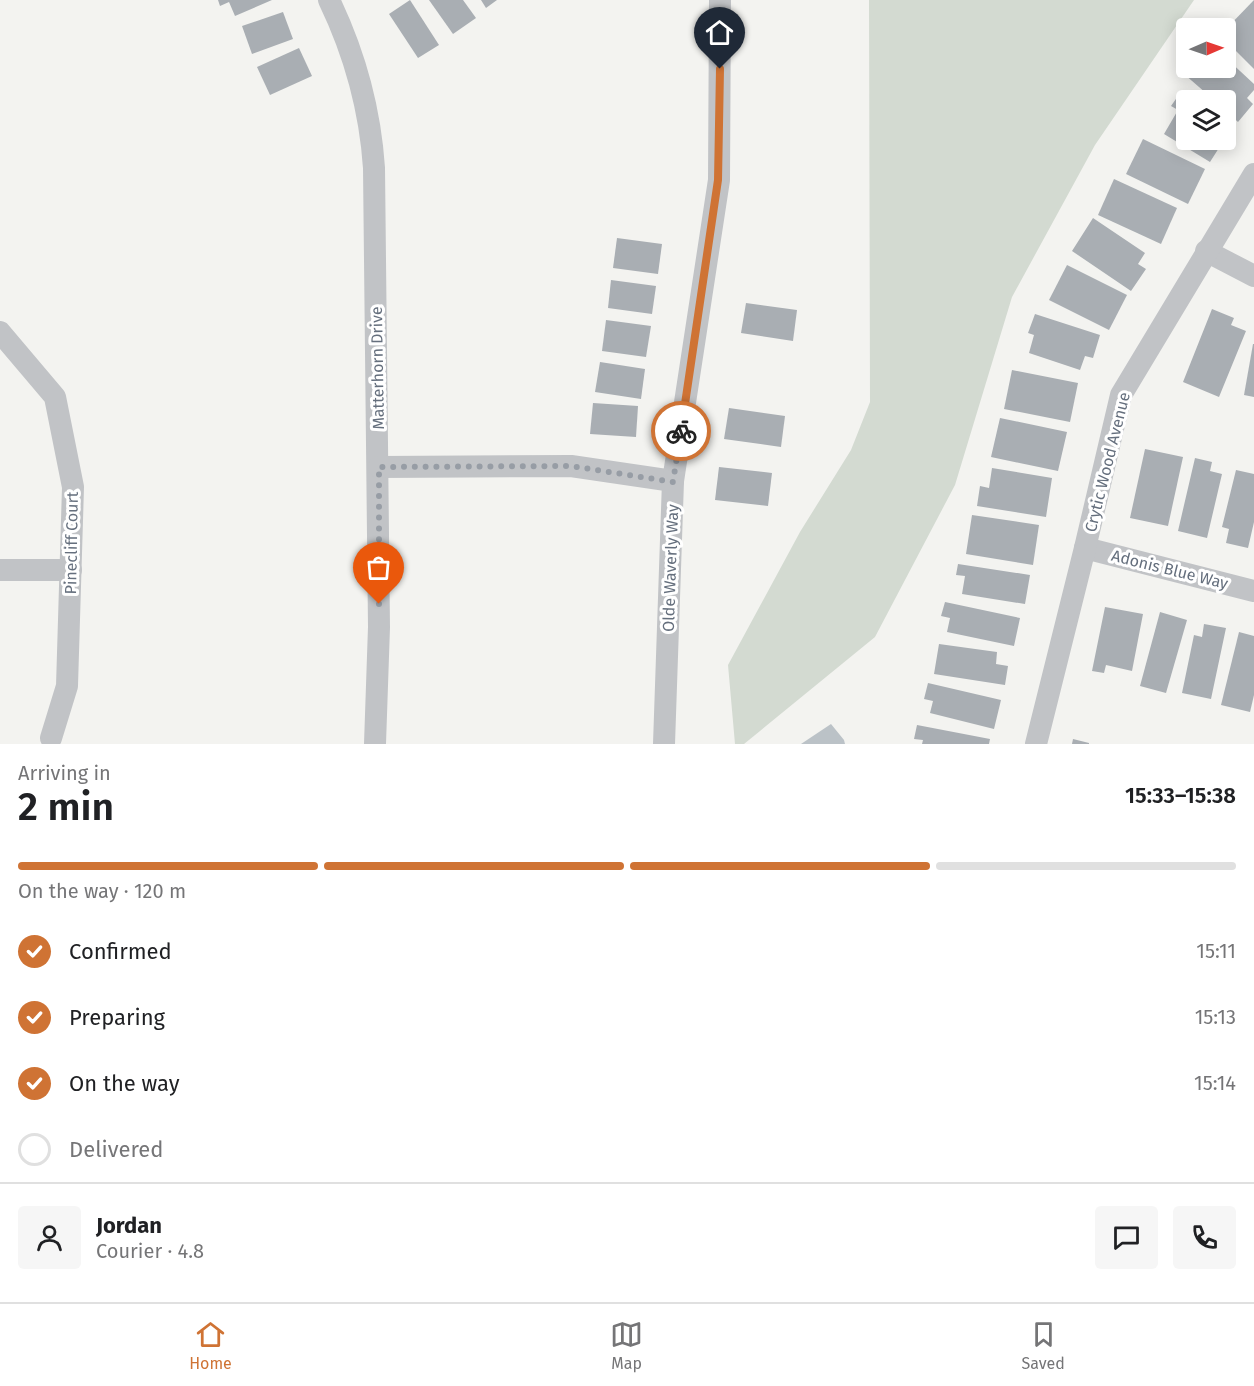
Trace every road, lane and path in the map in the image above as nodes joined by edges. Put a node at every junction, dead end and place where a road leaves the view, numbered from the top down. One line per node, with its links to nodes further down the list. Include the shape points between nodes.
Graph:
1 (720, 0): 8 (street, Olde Waverly Way, via 718,180)
2 (331, 1): 7 (street, Matterhorn Drive, via 358,73 373,145)
3 (1254, 174): 4 (street, Crytic Wood Avenue)
4 (1206, 251): 5 (street); 9 (street, Crytic Wood Avenue, via 1120,395)
5 (1254, 276)
6 (0, 332): 11 (street, Pinecliff Court, via 55,397 73,487)
7 (379, 467): 8 (street, via 571,466); 14 (street, Matterhorn Drive)
8 (673, 482): 15 (street, Olde Waverly Way)
9 (1085, 548): 12 (street, Adonis Blue Way); 16 (street, Crytic Wood Avenue)
10 (0, 570): 11 (street)
11 (71, 570): 13 (street, Pinecliff Court, via 67,686)
12 (1254, 591)
13 (51, 738)
14 (375, 744)
15 (664, 744)
16 (1036, 744)

